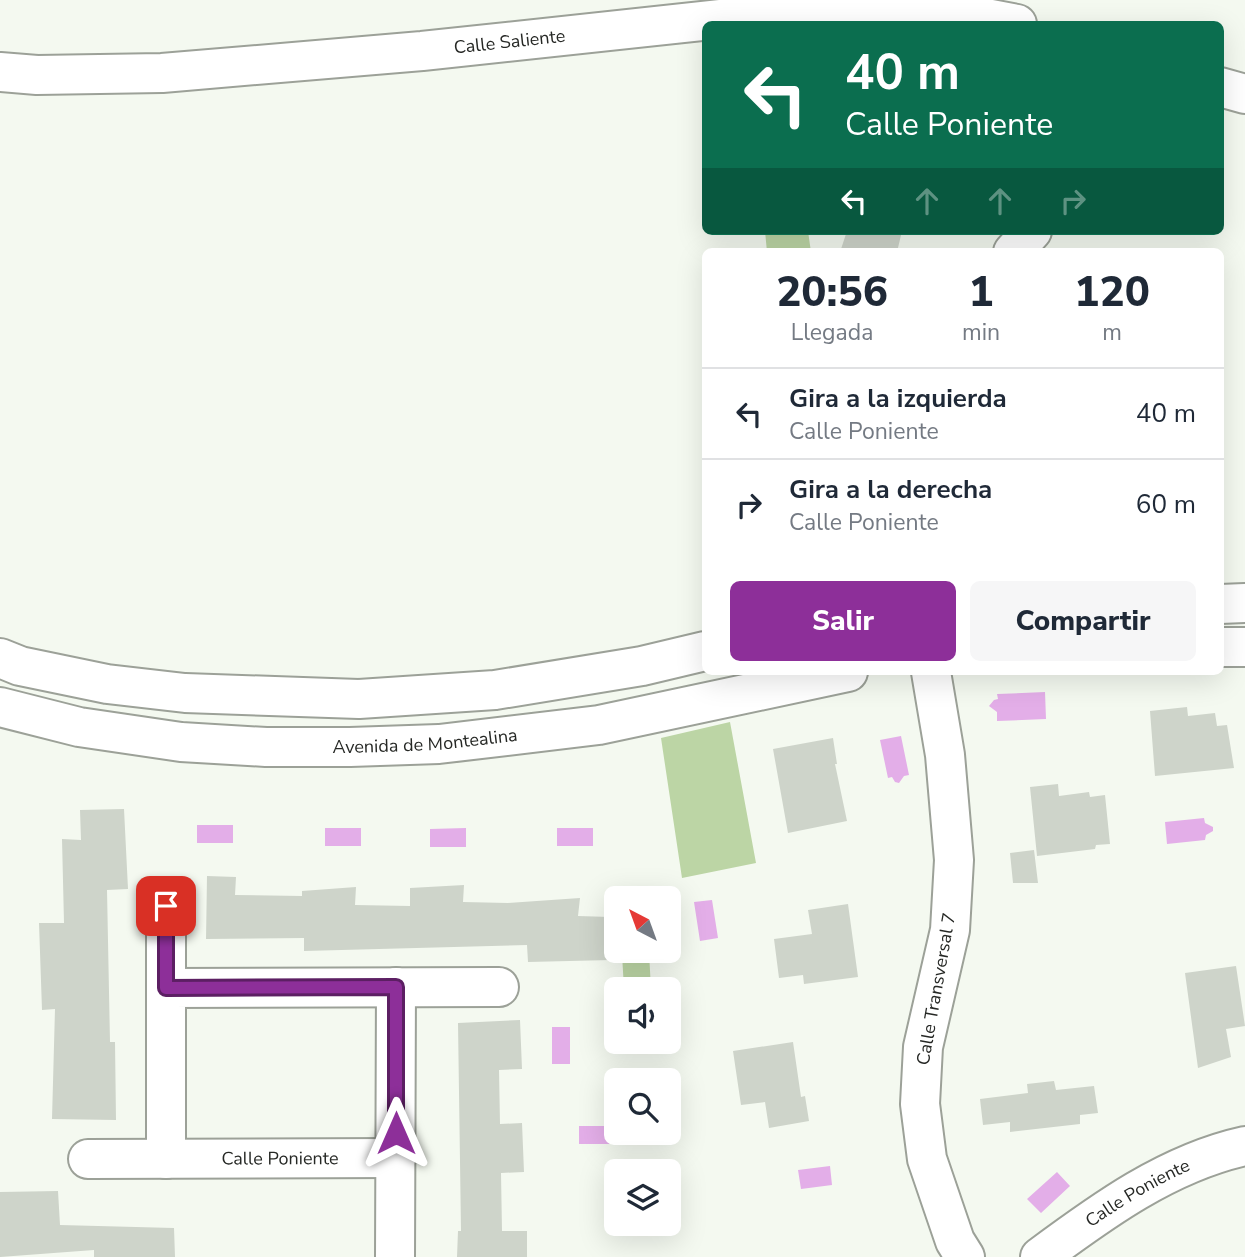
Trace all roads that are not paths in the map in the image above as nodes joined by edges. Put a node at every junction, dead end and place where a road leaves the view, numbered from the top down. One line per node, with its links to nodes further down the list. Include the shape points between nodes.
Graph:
1 (1001, 21): 2 (street, Calle Saliente, via 939,9 841,9 162,73)
2 (0, 72)
3 (1224, 88): 4 (street)
4 (1245, 94)
5 (1245, 603): 6 (street)
6 (1224, 604)
7 (1224, 647): 8 (street)
8 (1245, 647)
9 (702, 652): 10 (street, via 495,690 359,699 185,693 107,684)
10 (0, 658)
11 (834, 675): 13 (street, Avenida de Montealina, via 599,725 439,744 266,747 181,742 79,727)
12 (932, 675): 23 (street, Calle Transversal 7, via 945,755 954,860 950,930 923,1047 920,1104 927,1159 955,1241)
13 (0, 707)
14 (166, 906): 17 (street)
15 (396, 987): 16 (street); 17 (street); 20 (street)
16 (499, 987)
17 (166, 988): 19 (street)
18 (1245, 1146): 24 (street, Calle Poniente, via 1221,1151 1162,1177 1105,1208)
19 (166, 1158): 20 (street, Calle Poniente); 21 (street, Calle Poniente)
20 (396, 1158): 22 (street)
21 (88, 1159)
22 (396, 1257)
23 (965, 1257)
24 (1040, 1257)

